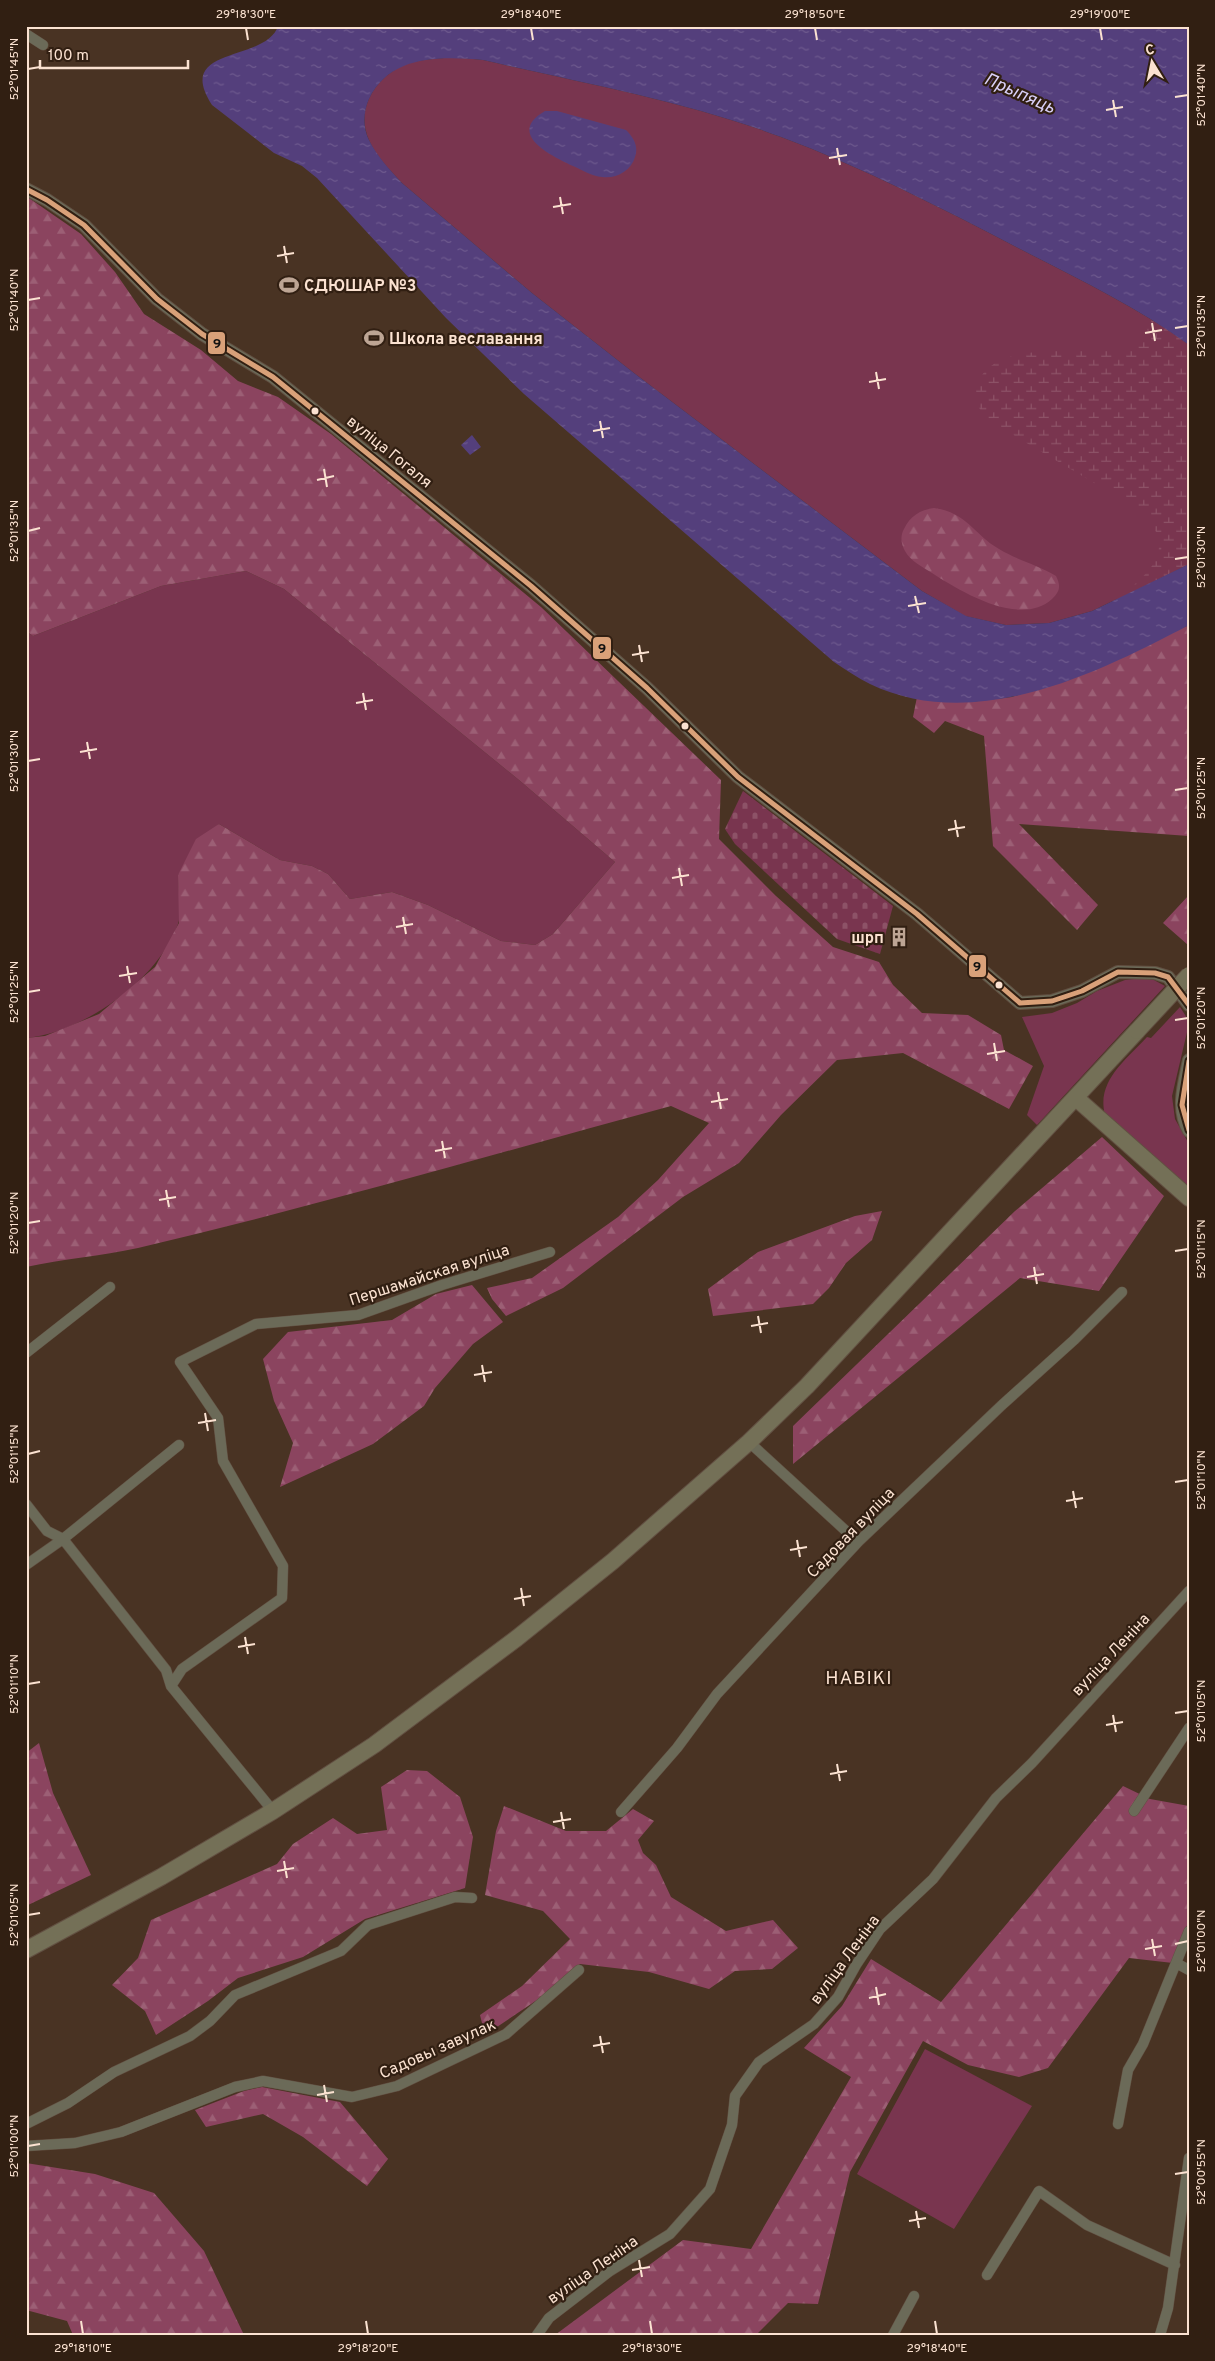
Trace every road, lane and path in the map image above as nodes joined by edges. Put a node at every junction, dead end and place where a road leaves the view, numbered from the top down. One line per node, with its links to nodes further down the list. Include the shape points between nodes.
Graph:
1 (26, 34): 2 (street)
2 (43, 45)
3 (26, 189): 5 (street, вуліца Гогаля, via 84,225 157,299 202,334 273,378 530,586 647,688 738,777 917,914 1020,1003 1052,1001 1082,991 1118,972 1155,973 1168,977)
4 (1189, 975): 7 (main road, bridge)
5 (1189, 1005)
6 (1189, 1060): 8 (street, via 1182,1088 1182,1111)
7 (1076, 1098): 9 (main road); 14 (main road, via 847,1344)
8 (1189, 1132)
9 (1189, 1198)
10 (550, 1252): 21 (street, Першамайская вуліца, via 358,1315 256,1324 180,1362 218,1418 223,1461 283,1566 282,1598 182,1669)
11 (110, 1287): 13 (street)
12 (1122, 1292): 18 (street, Садовая вуліца)
13 (26, 1353)
14 (749, 1442): 18 (street); 23 (main road, via 613,1561 517,1638 374,1745)
15 (179, 1445): 17 (street)
16 (26, 1504): 17 (street, via 47,1531)
17 (63, 1539): 19 (street); 21 (street, via 166,1670)
18 (858, 1542): 25 (street, Садовая вуліца, via 716,1694 678,1748)
19 (26, 1565)
20 (1189, 1591): 39 (street, вуліца Леніна, via 996,1798 933,1879 880,1929 838,1997 814,2024 759,2062 735,2096 732,2125 710,2189 670,2234 610,2271 549,2318)
21 (170, 1686): 23 (street)
22 (1189, 1728): 24 (street)
23 (272, 1811): 28 (main road)
24 (1134, 1811)
25 (621, 1812)
26 (472, 1898): 32 (street, via 455,1896 368,1925 341,1951 235,1995 190,2036 114,2072 68,2103)
27 (1189, 1931): 29 (street)
28 (26, 1950)
29 (1176, 1963): 31 (street); 33 (street, via 1143,2044 1128,2070)
30 (580, 1970): 34 (street, Садовы завулак, via 506,2034 397,2086 352,2097 263,2081 235,2088 121,2132 75,2143)
31 (1189, 1970)
32 (26, 2124)
33 (1118, 2124)
34 (26, 2146)
35 (1189, 2158): 36 (street)
36 (1175, 2265): 37 (street, via 1087,2225 1039,2191); 41 (street)
37 (987, 2275)
38 (914, 2296): 40 (street)
39 (537, 2335)
40 (893, 2335)
41 (1160, 2335)

